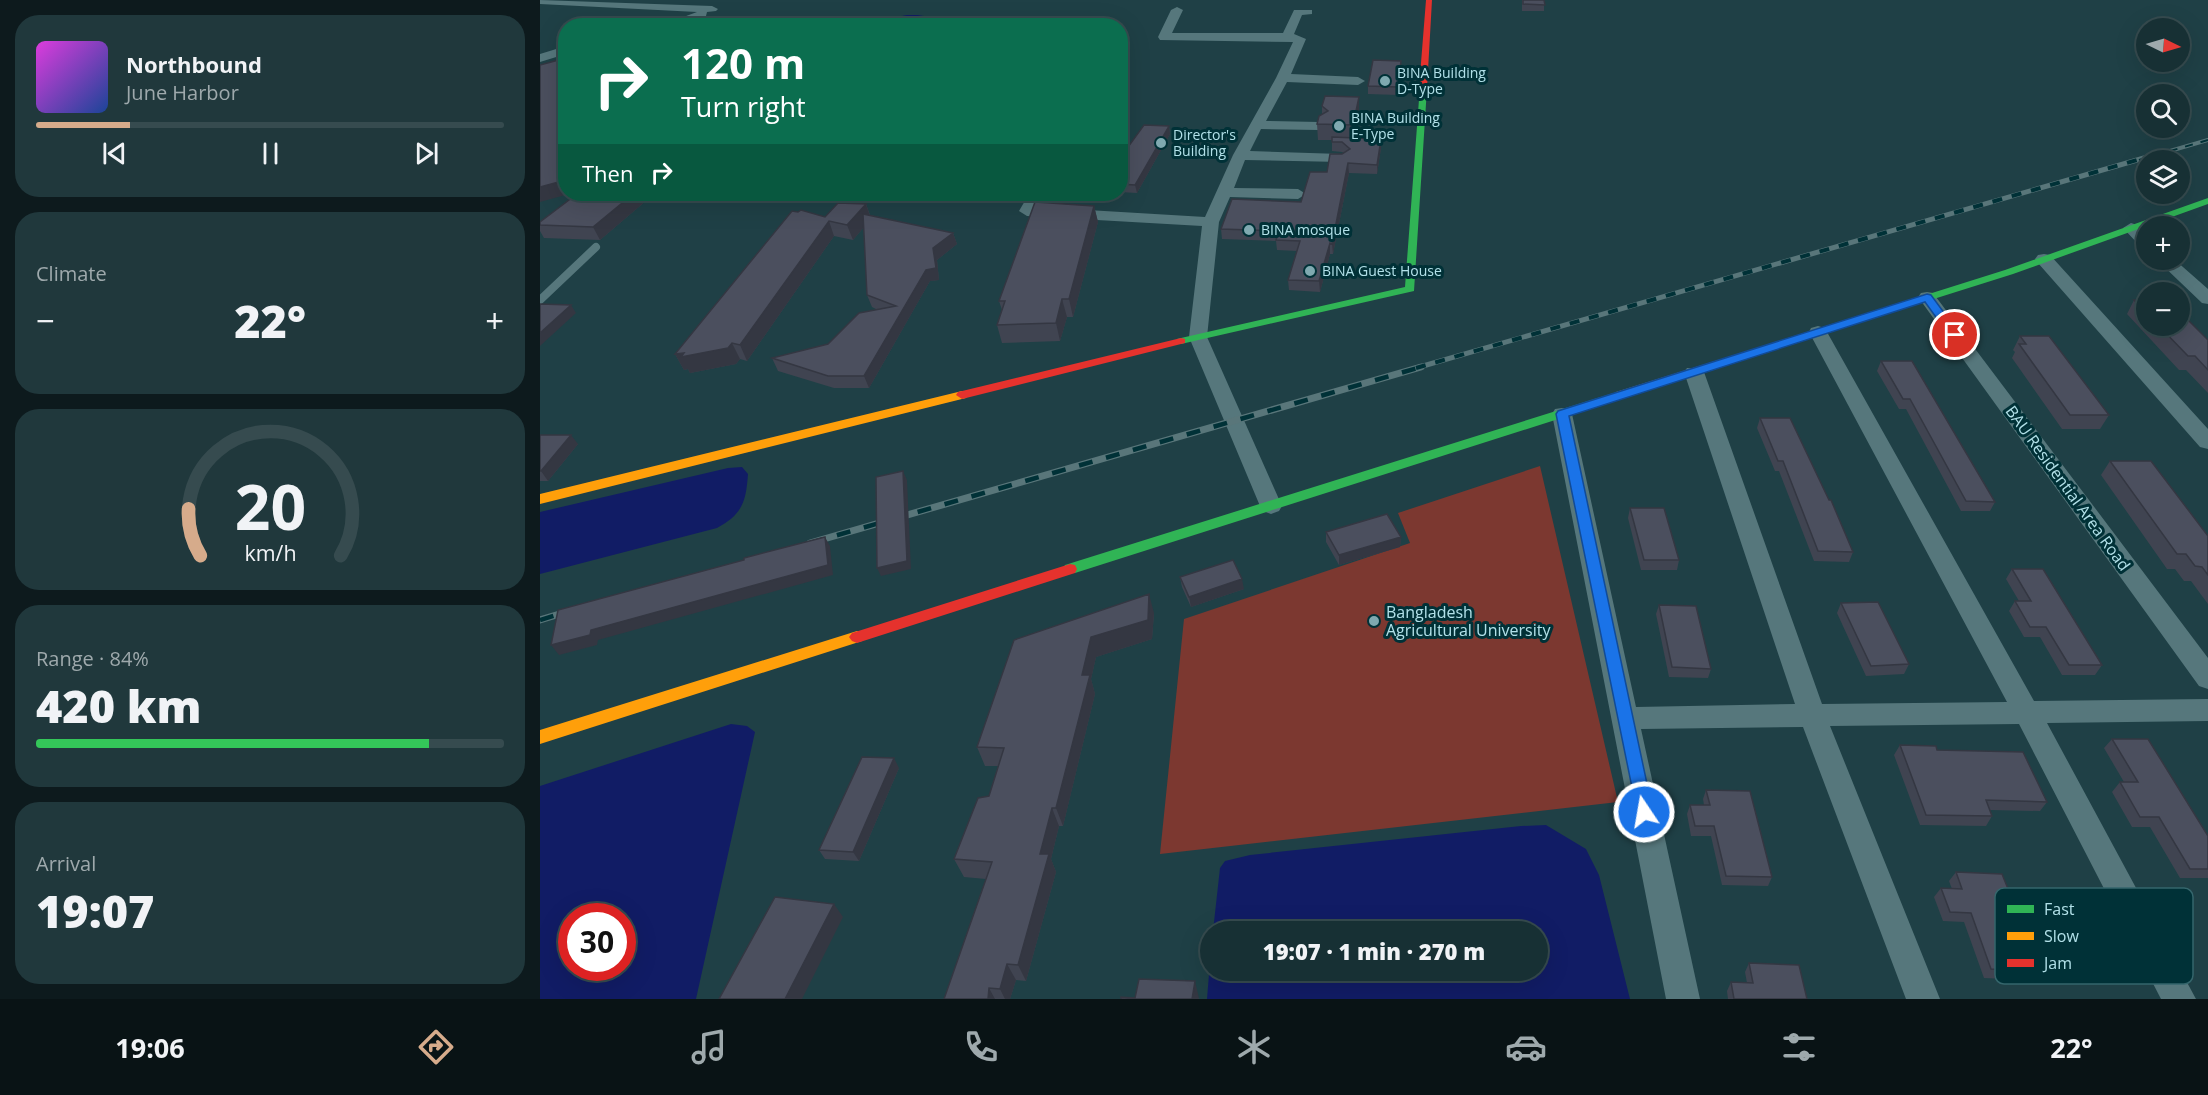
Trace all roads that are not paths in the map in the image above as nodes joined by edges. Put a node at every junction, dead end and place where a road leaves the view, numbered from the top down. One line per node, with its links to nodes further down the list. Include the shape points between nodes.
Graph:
1 (723, 0): 4 (street)
2 (1429, 0): 31 (street, via 1410,289)
3 (540, 1): 4 (street)
4 (712, 9): 7 (street)
5 (1177, 10): 8 (street, via 1164,37)
6 (1308, 12): 8 (street, via 1298,12)
7 (694, 18)
8 (1287, 36): 11 (street, via 1300,39)
9 (558, 52): 10 (street)
10 (540, 58)
11 (1283, 78): 12 (street); 13 (street)
12 (1358, 81)
13 (1257, 125): 14 (street); 15 (street)
14 (1319, 126)
15 (1239, 155): 16 (street); 17 (street)
16 (1341, 158)
17 (1222, 192): 18 (street, via 1270,201); 21 (street)
18 (1298, 194)
19 (1033, 201): 21 (street, via 1027,211)
20 (2208, 201): 22 (street)
21 (1211, 222): 31 (street)
22 (2131, 228): 23 (street); 25 (street)
23 (2136, 233)
24 (596, 247): 29 (lane)
25 (2044, 259): 27 (street); 34 (street)
26 (2176, 270): 28 (street)
27 (1927, 297): 30 (street); 37 (street, BAU Residential Area Road)
28 (2208, 299)
29 (540, 300)
30 (1818, 332): 32 (street); 39 (street)
31 (1198, 337): 35 (street); 36 (street)
32 (1694, 372): 33 (street); 40 (street)
33 (1562, 414): 36 (street); 41 (street)
34 (2208, 442)
35 (540, 499)
36 (1271, 506): 42 (street)
37 (2208, 678)
38 (2208, 710): 39 (street)
39 (2027, 713): 40 (street); 43 (street)
40 (1812, 716): 41 (street); 46 (street)
41 (1625, 718): 45 (street)
42 (540, 737)
43 (2120, 888)
44 (2171, 984): 47 (street)
45 (1683, 999)
46 (1923, 999)
47 (2179, 999)

